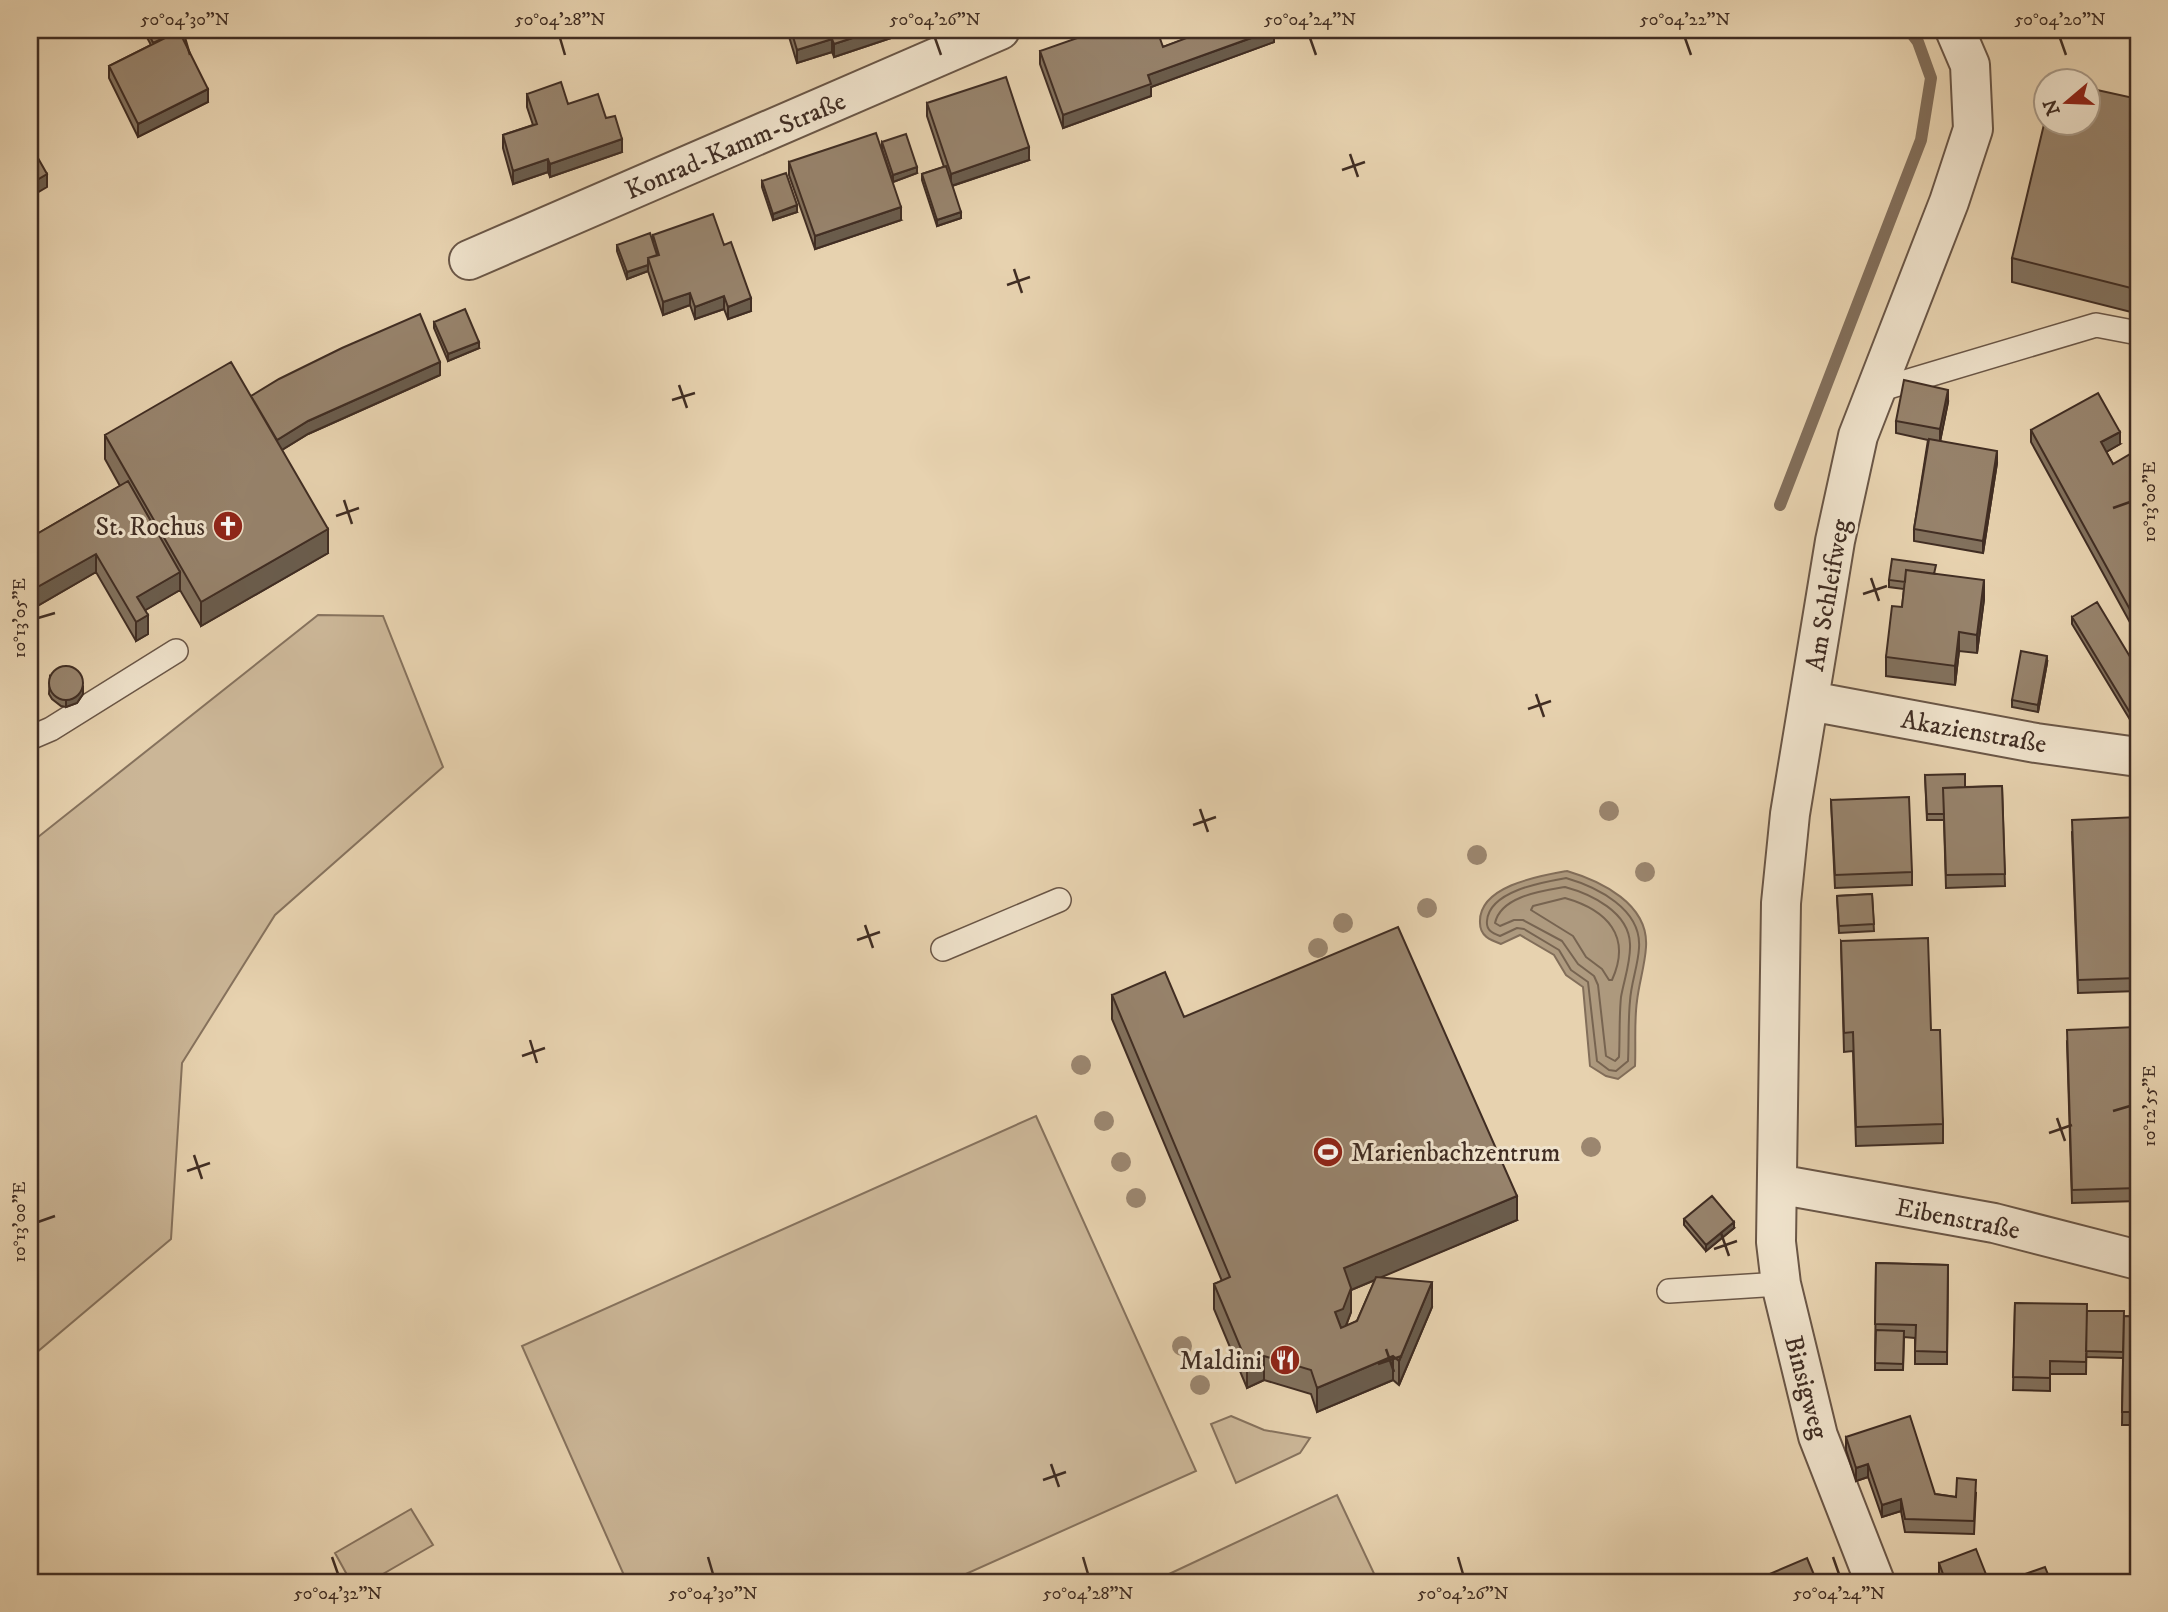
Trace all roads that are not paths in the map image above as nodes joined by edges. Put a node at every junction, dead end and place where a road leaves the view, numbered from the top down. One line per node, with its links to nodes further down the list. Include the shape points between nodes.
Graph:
1 (1000, 30): 3 (street, Konrad-Kamm-Straße)
2 (1955, 30): 5 (street, Am Schleifweg, via 1970,65 1973,129 1950,202)
3 (469, 260)
4 (2138, 333): 5 (lane, via 2096,325)
5 (1875, 391): 7 (street, Am Schleifweg, via 1858,436 1835,541)
6 (176, 651): 8 (lane)
7 (1810, 701): 9 (street, Akazienstraße); 12 (street, Am Schleifweg, via 1790,814 1781,904)
8 (30, 738)
9 (2138, 757)
10 (1059, 900): 11 (lane)
11 (943, 949)
12 (1777, 1184): 13 (street, Eibenstraße, via 1994,1223); 14 (street, Binsigweg)
13 (2138, 1260)
14 (1781, 1284): 15 (lane); 16 (street, Binsigweg, via 1818,1436)
15 (1670, 1291)
16 (1875, 1582)

